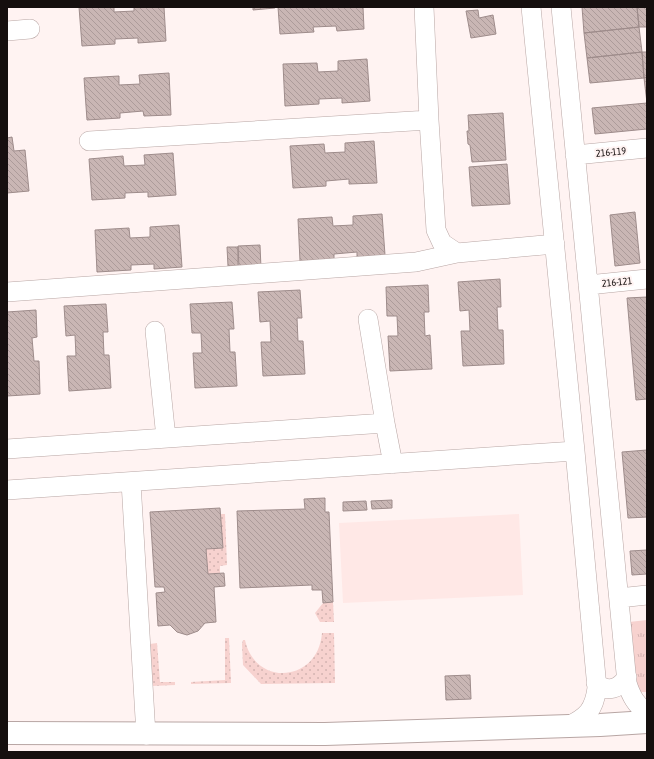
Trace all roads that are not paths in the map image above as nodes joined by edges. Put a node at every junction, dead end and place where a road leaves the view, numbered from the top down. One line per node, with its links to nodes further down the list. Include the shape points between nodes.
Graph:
1 (424, 7): 6 (street)
2 (531, 7): 10 (street)
3 (561, 7): 9 (street)
4 (30, 29): 5 (street)
5 (7, 31)
6 (429, 120): 7 (street); 11 (street, via 436,230 442,243)
7 (89, 142)
8 (647, 148): 9 (street, 216-119)
9 (575, 155): 13 (street)
10 (554, 244): 11 (street); 20 (street)
11 (457, 253): 14 (street, via 416,262)
12 (647, 279): 13 (street, 216-121)
13 (588, 285): 25 (street)
14 (7, 292)
15 (368, 318): 17 (street)
16 (155, 331): 18 (street)
17 (385, 423): 18 (street); 21 (street)
18 (166, 438): 19 (street)
19 (7, 449)
20 (575, 451): 21 (street); 27 (street)
21 (393, 464): 22 (street)
22 (131, 482): 23 (street); 32 (street)
23 (7, 490)
24 (647, 595): 25 (street)
25 (619, 598): 26 (street)
26 (626, 677): 27 (street, via 621,684 607,690); 28 (street, via 630,694 637,705)
27 (596, 683): 30 (street, via 595,701 589,712)
28 (647, 713)
29 (647, 722): 30 (highway)
30 (568, 726): 32 (highway, via 325,734)
31 (7, 733): 32 (highway)
32 (146, 734)

